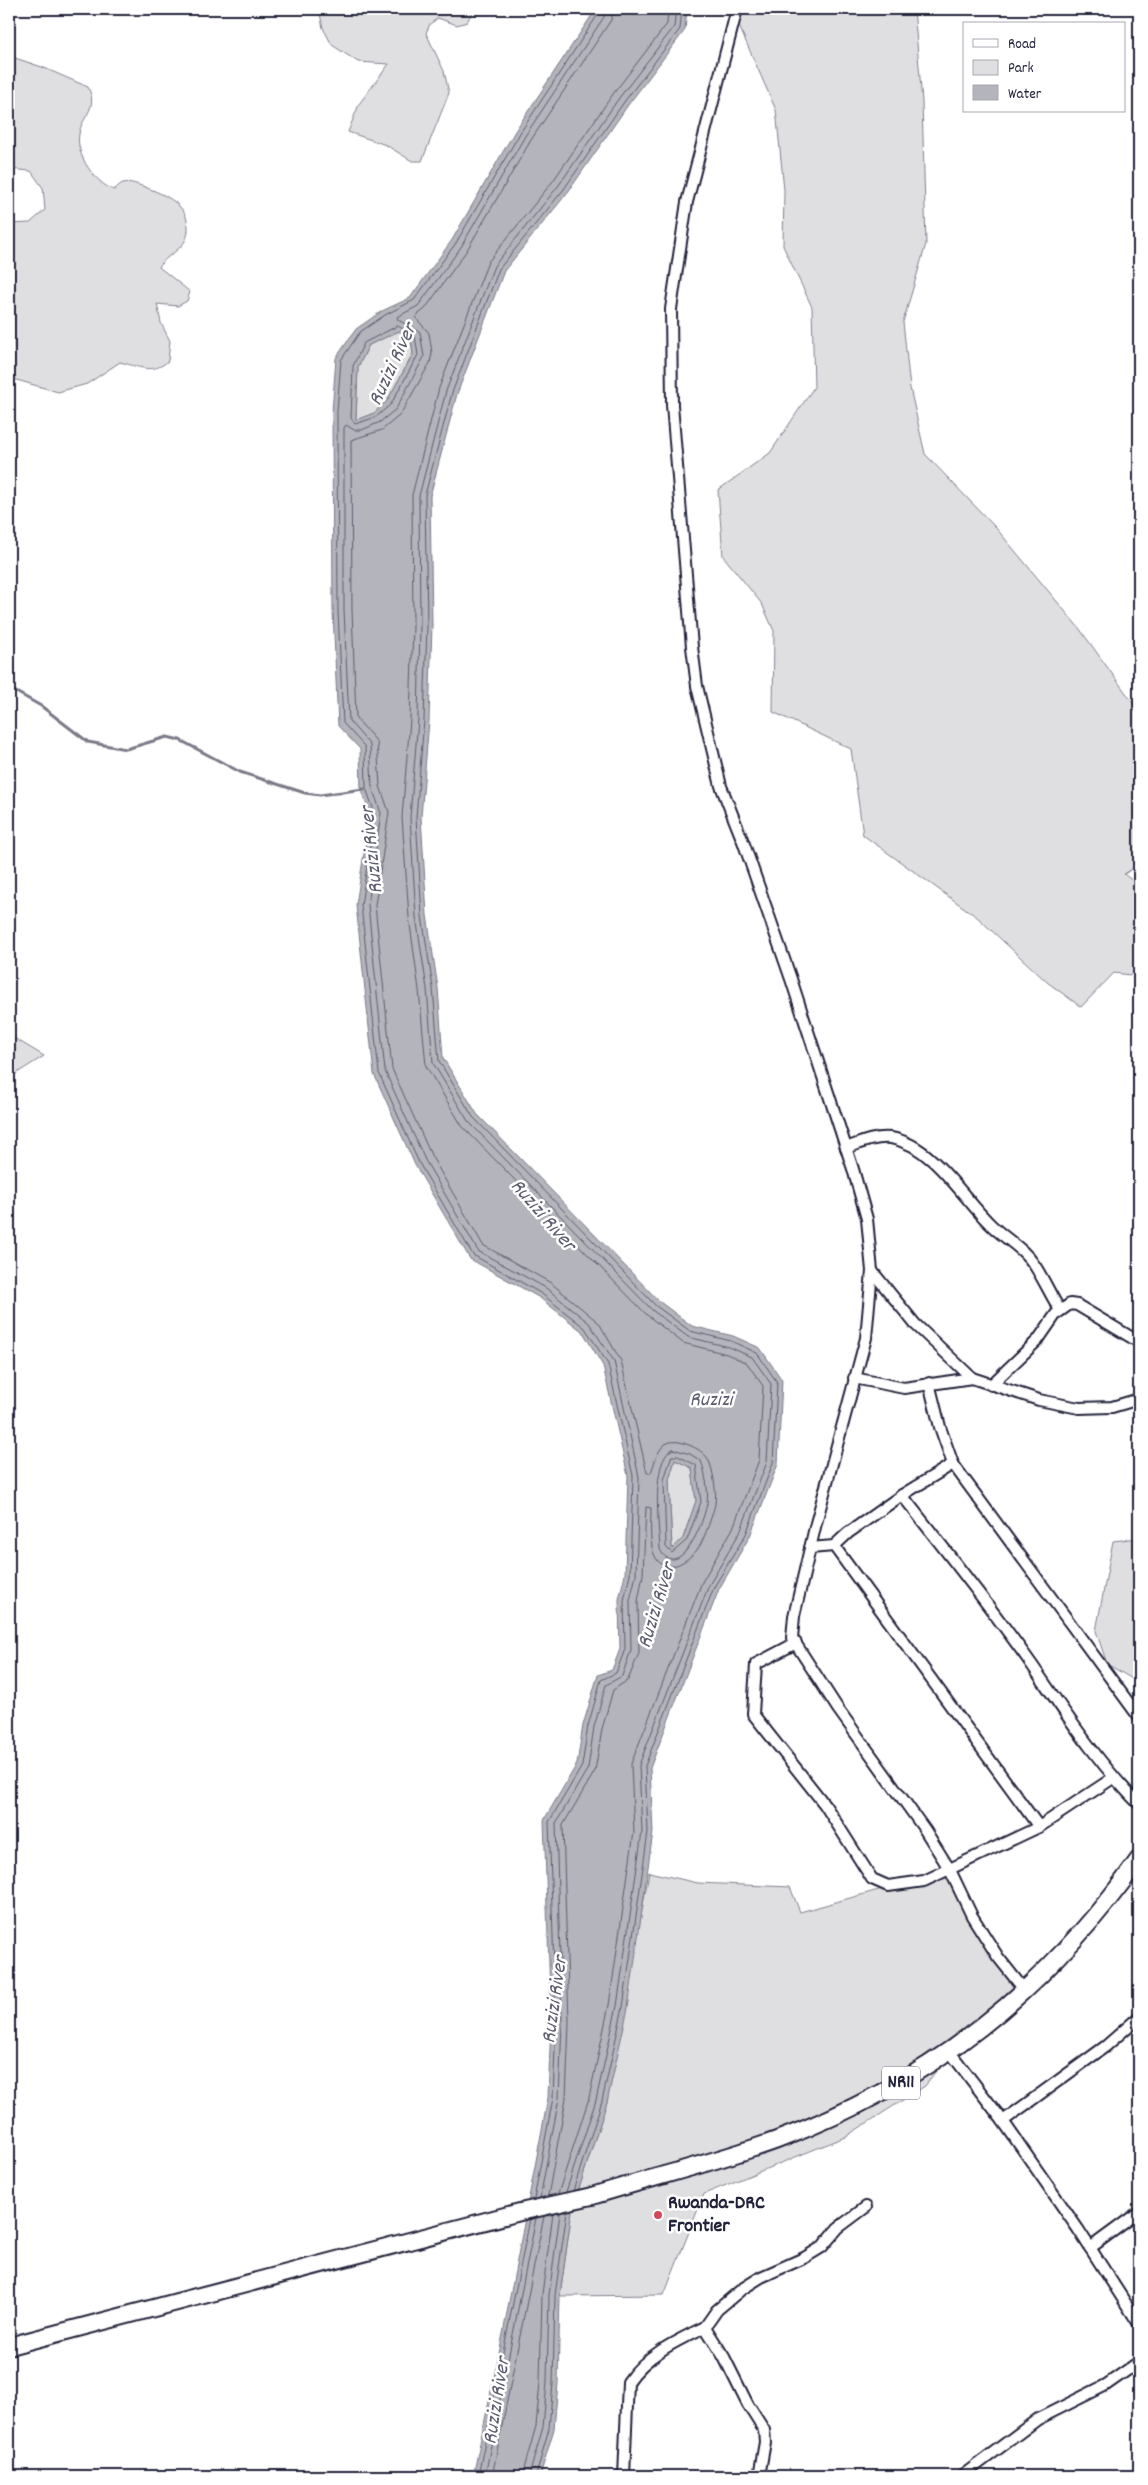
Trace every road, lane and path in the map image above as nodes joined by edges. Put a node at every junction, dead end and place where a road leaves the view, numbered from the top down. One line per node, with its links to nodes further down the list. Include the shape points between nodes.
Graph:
1 (737, 9): 2 (street, via 688,202 671,309 672,405 692,640 697,686 721,786 780,947)
2 (846, 1148): 3 (street, via 867,1219); 4 (street, via 874,1139 890,1138 904,1142 924,1155 946,1173 988,1223 1027,1256)
3 (872, 1271): 6 (street, via 866,1338); 7 (street, via 915,1324)
4 (1060, 1310): 5 (street, via 1070,1304 1077,1305); 9 (street, via 1038,1340)
5 (1139, 1342)
6 (854, 1378): 8 (street, via 904,1388); 14 (street)
7 (972, 1378): 8 (street); 9 (street)
8 (929, 1383): 11 (street)
9 (991, 1385): 10 (street, via 1057,1405 1079,1408 1112,1407)
10 (1139, 1399)
11 (953, 1464): 12 (street); 16 (street)
12 (902, 1495): 13 (street); 17 (street)
13 (834, 1546): 14 (street); 19 (street)
14 (810, 1548): 15 (street, via 794,1616 792,1638)
15 (796, 1643): 21 (street); 21 (street, via 756,1664 753,1714 825,1805 872,1879 888,1886 924,1881)
16 (1139, 1717)
17 (1113, 1778): 18 (street); 19 (street)
18 (1139, 1804)
19 (1039, 1827): 21 (street)
20 (1139, 1859): 22 (main road, NR11, via 1106,1905)
21 (950, 1870): 22 (street, via 972,1916)
22 (1024, 1991): 24 (main road, NR11)
23 (1139, 2017): 25 (street, via 1106,2046)
24 (950, 2052): 25 (street); 31 (main road, NR11, via 873,2097 776,2140 592,2196)
25 (1003, 2121): 28 (street)
26 (866, 2206): 30 (street, via 838,2228 822,2247 742,2289 717,2310)
27 (1139, 2212): 28 (street)
28 (1090, 2248): 29 (street)
29 (1139, 2324)
30 (704, 2327): 33 (street, via 648,2359 628,2382); 34 (street, via 764,2430)
31 (9, 2346)
32 (1139, 2362): 35 (street, via 1106,2385 1038,2420)
33 (624, 2476)
34 (759, 2476)
35 (962, 2476)

